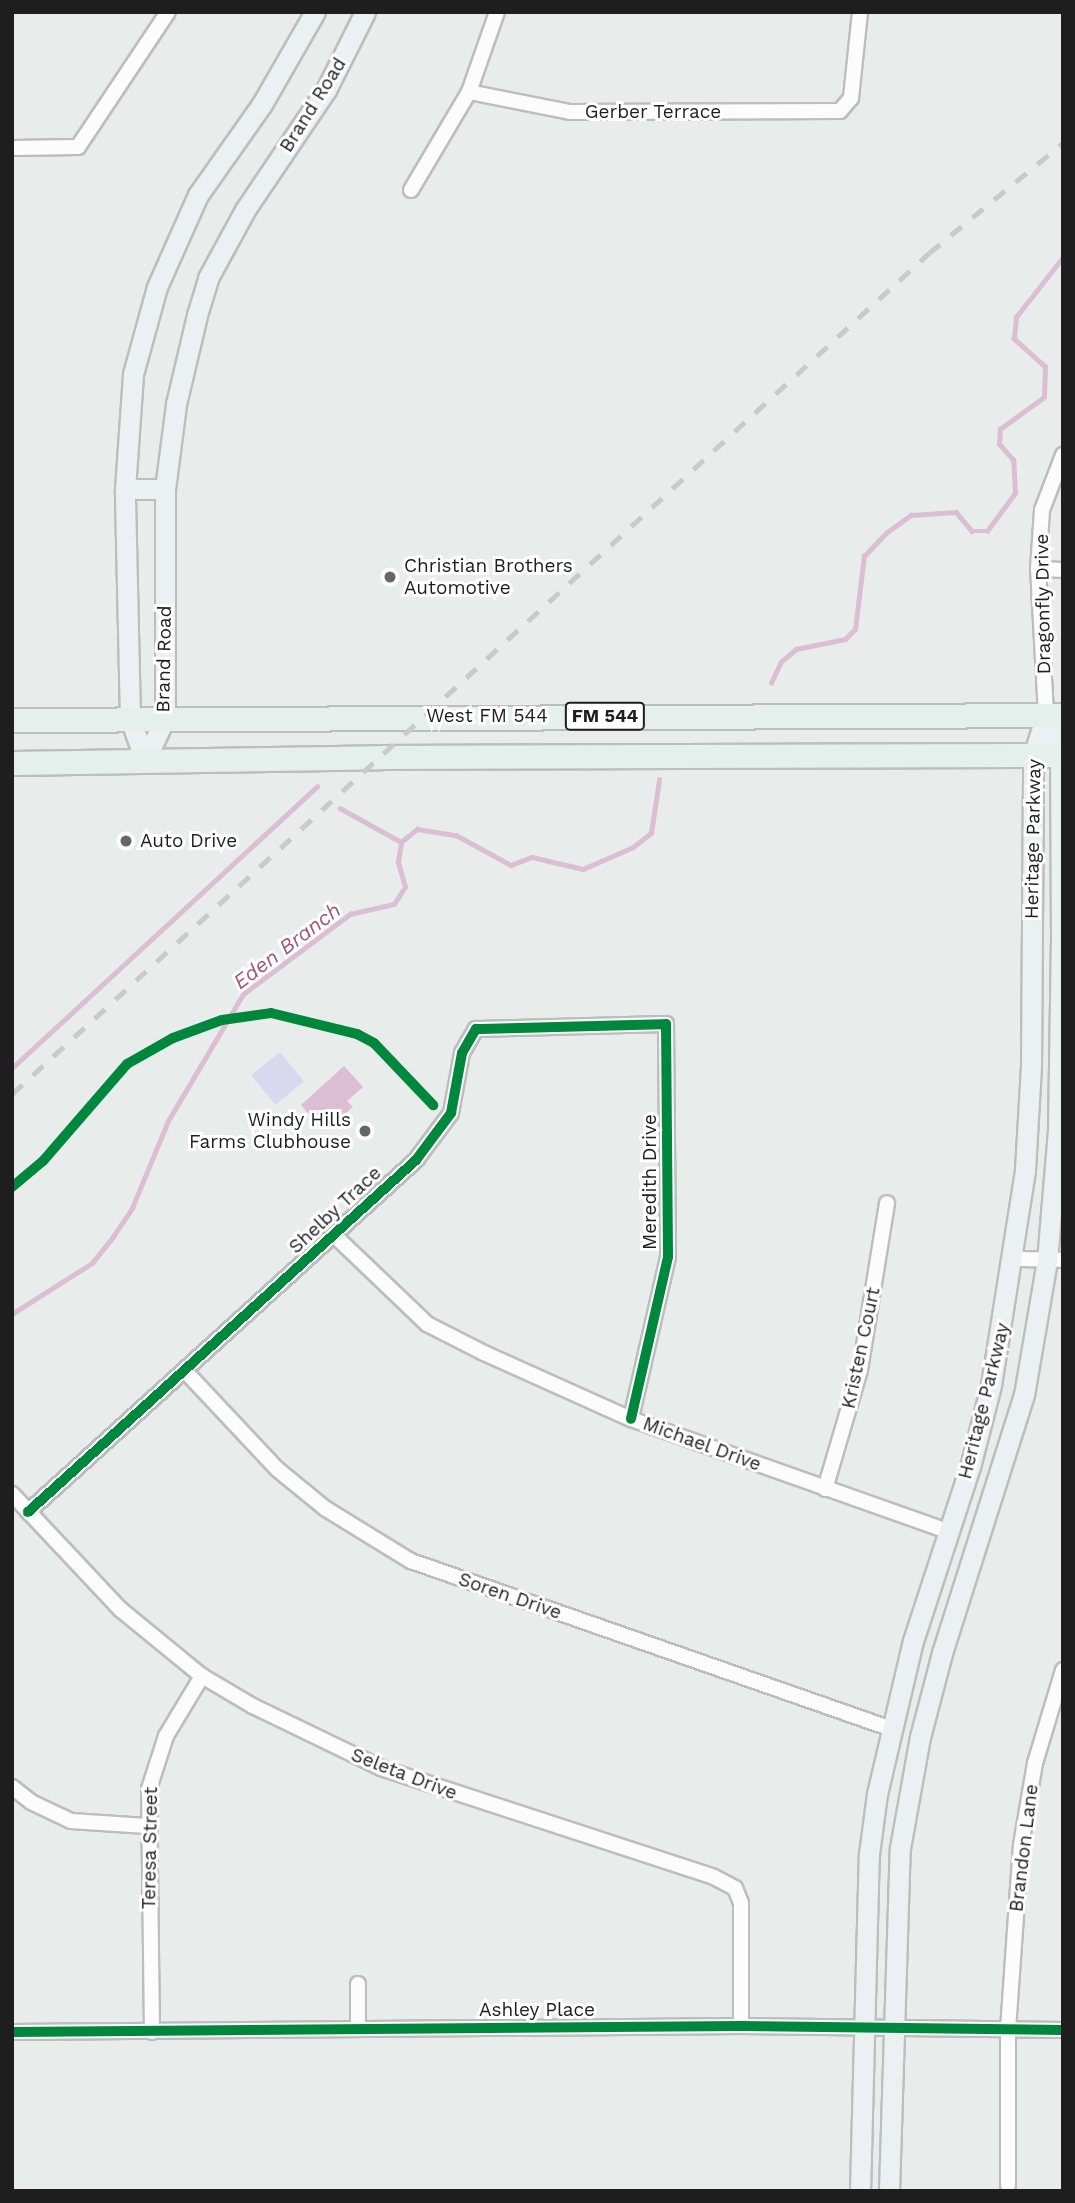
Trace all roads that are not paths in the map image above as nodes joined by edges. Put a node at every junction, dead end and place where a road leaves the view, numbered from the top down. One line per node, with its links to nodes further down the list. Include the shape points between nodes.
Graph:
1 (168, 12): 7 (street, via 78,147)
2 (315, 12): 10 (main road, Brand Road, via 262,104 198,195 158,287 133,374)
3 (365, 12): 11 (main road, Brand Road, via 326,90 245,211 208,278 176,404)
4 (498, 12): 6 (street)
5 (860, 12): 6 (street, Gerber Terrace, via 851,98 840,110 570,112)
6 (469, 92): 8 (street)
7 (12, 148)
8 (411, 190)
9 (1063, 455): 12 (street, Dragonfly Drive, via 1042,510)
10 (125, 489): 11 (main road); 15 (main road, Brand Road)
11 (165, 489): 16 (main road, Brand Road)
12 (1038, 569): 13 (street); 14 (street, Dragonfly Drive)
13 (1063, 570)
14 (1055, 715): 16 (main road, West FM 544 / FM 544); 18 (main road, Heritage Parkway); 19 (main road, Heritage Parkway)
15 (130, 718): 16 (main road, West FM 544 / FM 544); 17 (main road, West FM 544 / FM 544); 20 (main road, Brand Road)
16 (164, 718): 20 (main road, Brand Road)
17 (12, 720)
18 (1061, 755): 19 (main road, West FM 544); 24 (main road, Heritage Parkway)
19 (1032, 756): 20 (main road, West FM 544 / FM 544); 23 (main road, Heritage Parkway)
20 (145, 761): 21 (main road, West FM 544 / FM 544)
21 (12, 763)
22 (666, 1024): 26 (street, Shelby Trace, via 476,1029 462,1053 457,1095 444,1125 416,1160); 30 (street, Meredith Drive, via 668,1257)
23 (1031, 1067): 24 (main road); 27 (main road, Heritage Parkway)
24 (1059, 1067): 28 (main road, Heritage Parkway)
25 (887, 1203): 31 (street, Kristen Court, via 860,1370)
26 (334, 1235): 29 (street, Shelby Trace); 30 (street, Michael Drive, via 427,1324)
27 (1013, 1259): 28 (street); 34 (main road, Heritage Parkway, via 991,1385)
28 (1055, 1261): 43 (main road, Heritage Parkway, via 1008,1457 942,1653 920,1737 900,1848)
29 (186, 1372): 33 (street, Shelby Trace); 37 (street, Soren Drive, via 277,1469 326,1509 411,1561)
30 (631, 1419): 31 (street, Michael Drive)
31 (825, 1489): 34 (street, Michael Drive)
32 (12, 1494): 33 (street, Seleta Drive)
33 (28, 1512): 36 (street, Seleta Drive, via 121,1609)
34 (948, 1531): 37 (main road, Heritage Parkway)
35 (1063, 1670): 45 (street, Brandon Lane, via 1035,1763 1021,1845)
36 (202, 1676): 39 (street, Teresa Street, via 183,1702 158,1755 149,1789); 41 (street, Seleta Drive, via 308,1735 381,1768 714,1877 735,1888 741,1903)
37 (889, 1728): 44 (main road, Heritage Parkway, via 869,1854)
38 (12, 1787): 39 (street, via 50,1813 71,1821)
39 (147, 1826): 48 (street, Teresa Street)
40 (358, 1984): 42 (street)
41 (741, 2026): 42 (street, Ashley Place); 44 (street, Ashley Place)
42 (358, 2028): 48 (street, Ashley Place)
43 (892, 2028): 44 (street, Ashley Place); 45 (street, Ashley Place); 51 (main road, Heritage Parkway)
44 (864, 2029): 50 (main road, Heritage Parkway)
45 (1008, 2030): 46 (street, Ashley Place); 49 (street, Brandon Lane)
46 (1063, 2030)
47 (12, 2032): 48 (street, Ashley Place)
48 (152, 2032)
49 (1008, 2185)
50 (860, 2191)
51 (889, 2191)

